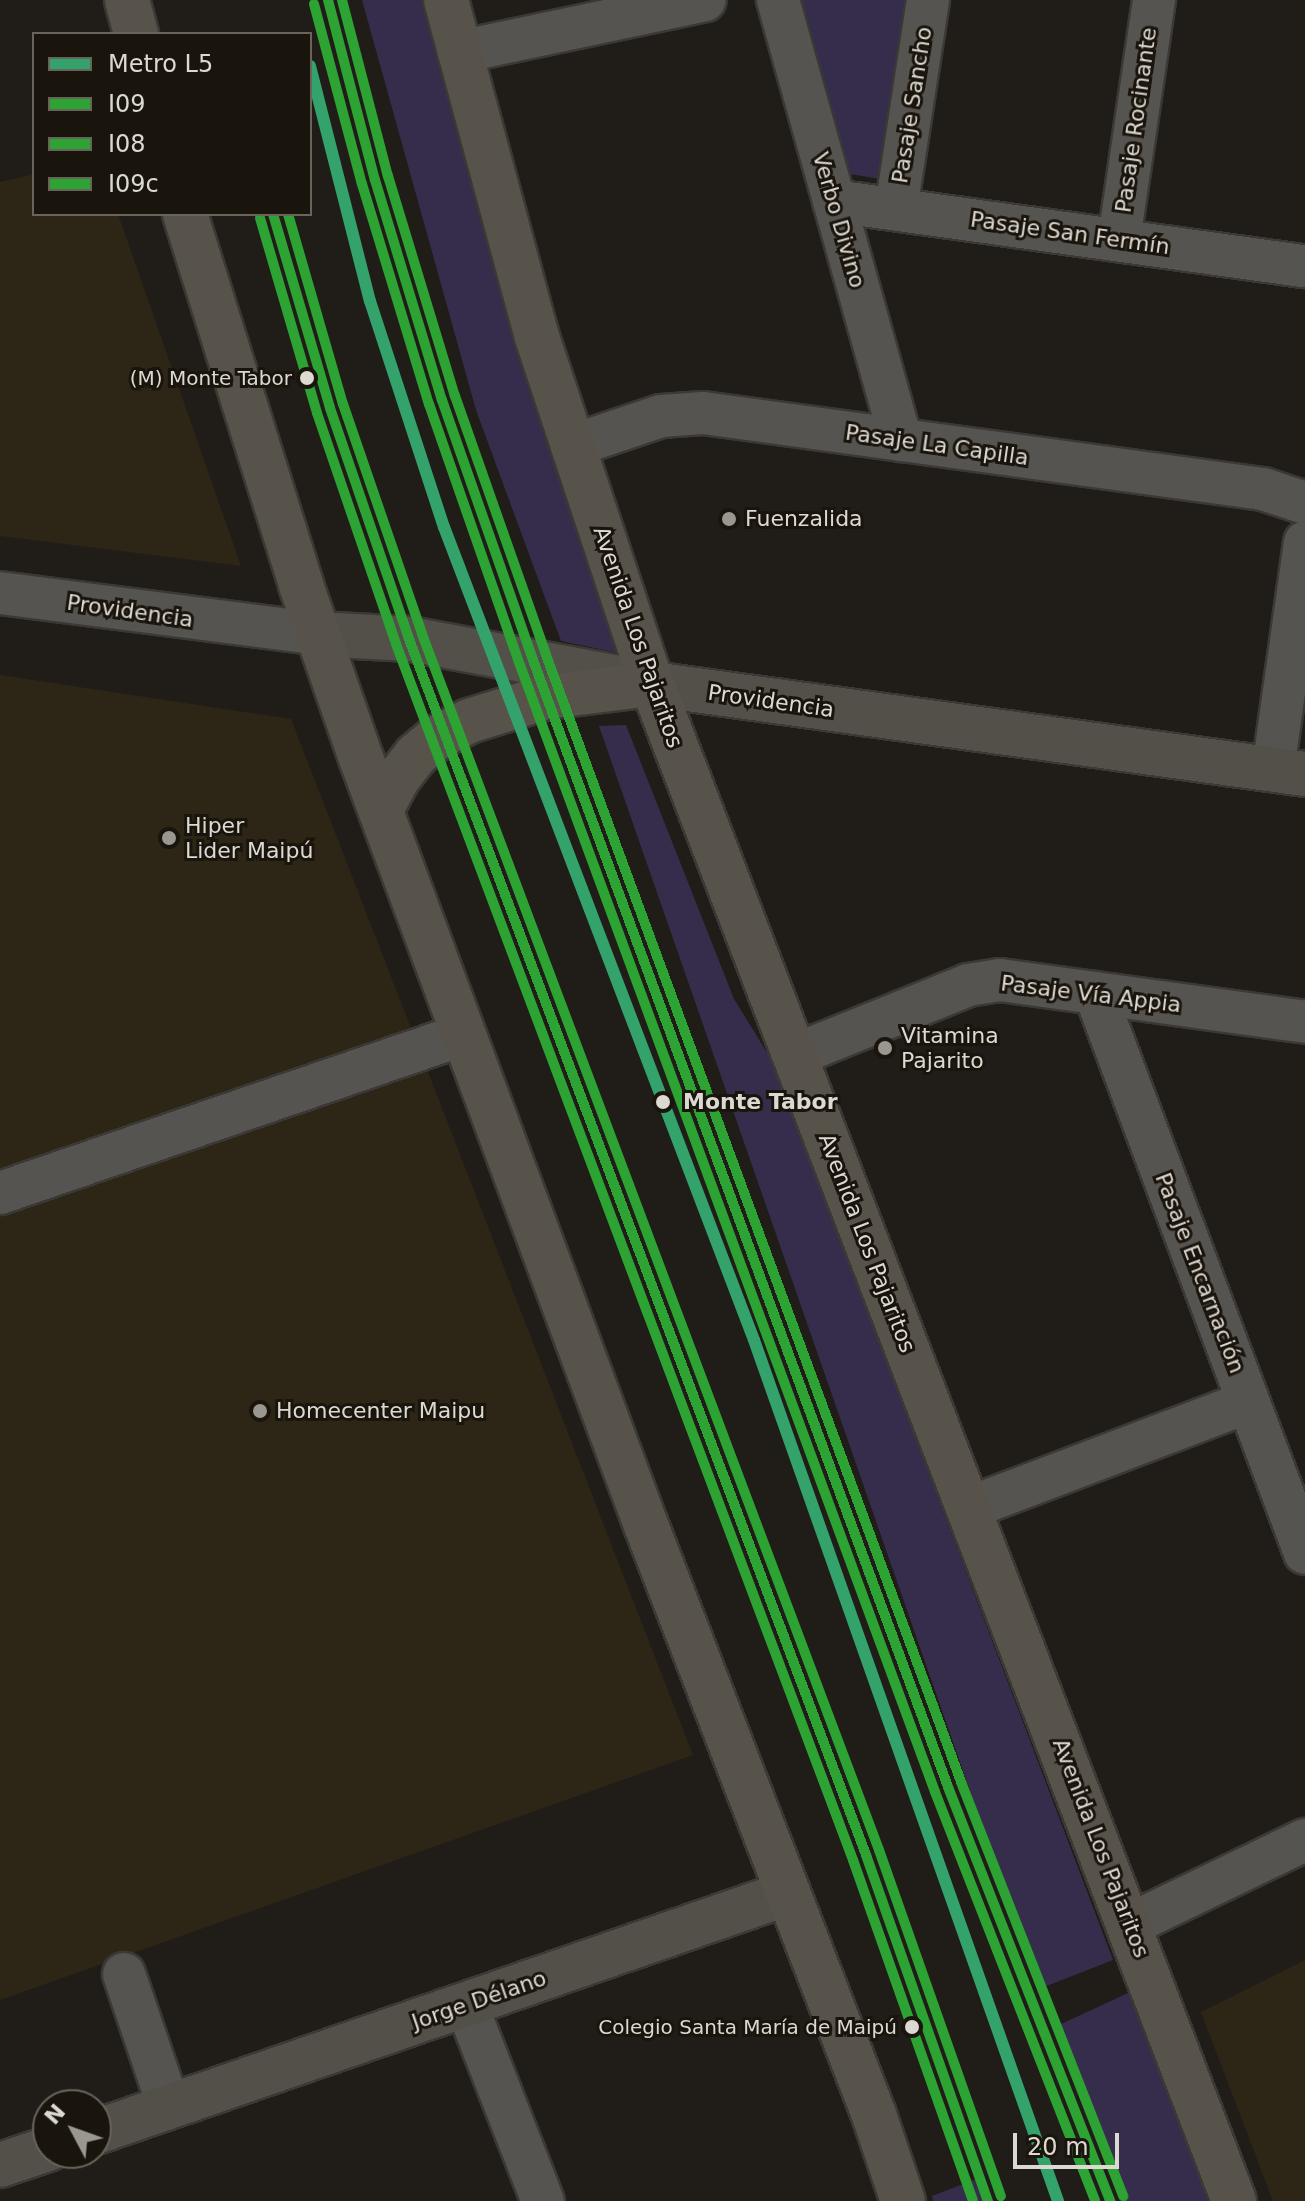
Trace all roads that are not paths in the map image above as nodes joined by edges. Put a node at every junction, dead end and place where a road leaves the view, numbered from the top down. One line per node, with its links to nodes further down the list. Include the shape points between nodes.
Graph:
1 (127, 0): 7 (main road)
2 (446, 0): 8 (main road, Avenida Los Pajaritos)
3 (705, 0): 8 (street)
4 (778, 0): 9 (street, Verbo Divino)
5 (928, 0): 10 (street, Pasaje Sancho)
6 (1154, 0): 12 (street, Pasaje Rocinante)
7 (135, 32)
8 (459, 52): 15 (main road, Avenida Los Pajaritos, via 504,224)
9 (834, 201): 10 (street, Pasaje San Fermín); 14 (street, Verbo Divino)
10 (896, 209): 12 (street, Pasaje San Fermín)
11 (186, 216): 19 (main road)
12 (1119, 240): 13 (street, Pasaje San Fermín)
13 (1305, 266)
14 (901, 440): 15 (street, Pasaje La Capilla, via 689,412); 16 (street, Pasaje La Capilla, via 1263,489)
15 (572, 446): 20 (main road, Avenida Los Pajaritos)
16 (1305, 503)
17 (1305, 542): 21 (street)
18 (0, 593): 19 (street, Providencia)
19 (318, 634): 20 (street, Providencia, via 435,642); 22 (main road)
20 (652, 684): 21 (street, Providencia); 22 (main road, via 546,697 469,721 416,755); 26 (main road, Avenida Los Pajaritos)
21 (1289, 772)
22 (381, 810): 25 (main road)
23 (1095, 993): 24 (street, Pasaje Vía Appia); 26 (street, Pasaje Vía Appia, via 1016,980 984,982); 28 (street, Pasaje Encarnación)
24 (1305, 1022)
25 (462, 1035): 27 (street); 32 (main road)
26 (795, 1055): 29 (main road, Avenida Los Pajaritos)
27 (0, 1193)
28 (1248, 1402): 29 (street); 30 (street, Pasaje Encarnación)
29 (969, 1508): 33 (main road, Avenida Los Pajaritos)
30 (1305, 1553)
31 (1305, 1840): 33 (street)
32 (788, 1893): 35 (street, Jorge Délano); 41 (main road)
33 (1131, 1924): 42 (main road, Avenida Los Pajaritos)
34 (124, 1974): 36 (street)
35 (466, 2004): 36 (street, Jorge Délano); 40 (street)
36 (169, 2107): 37 (street, Jorge Délano)
37 (112, 2127)
38 (32, 2154): 39 (street)
39 (0, 2165)
40 (543, 2201)
41 (903, 2201)
42 (1234, 2201)

